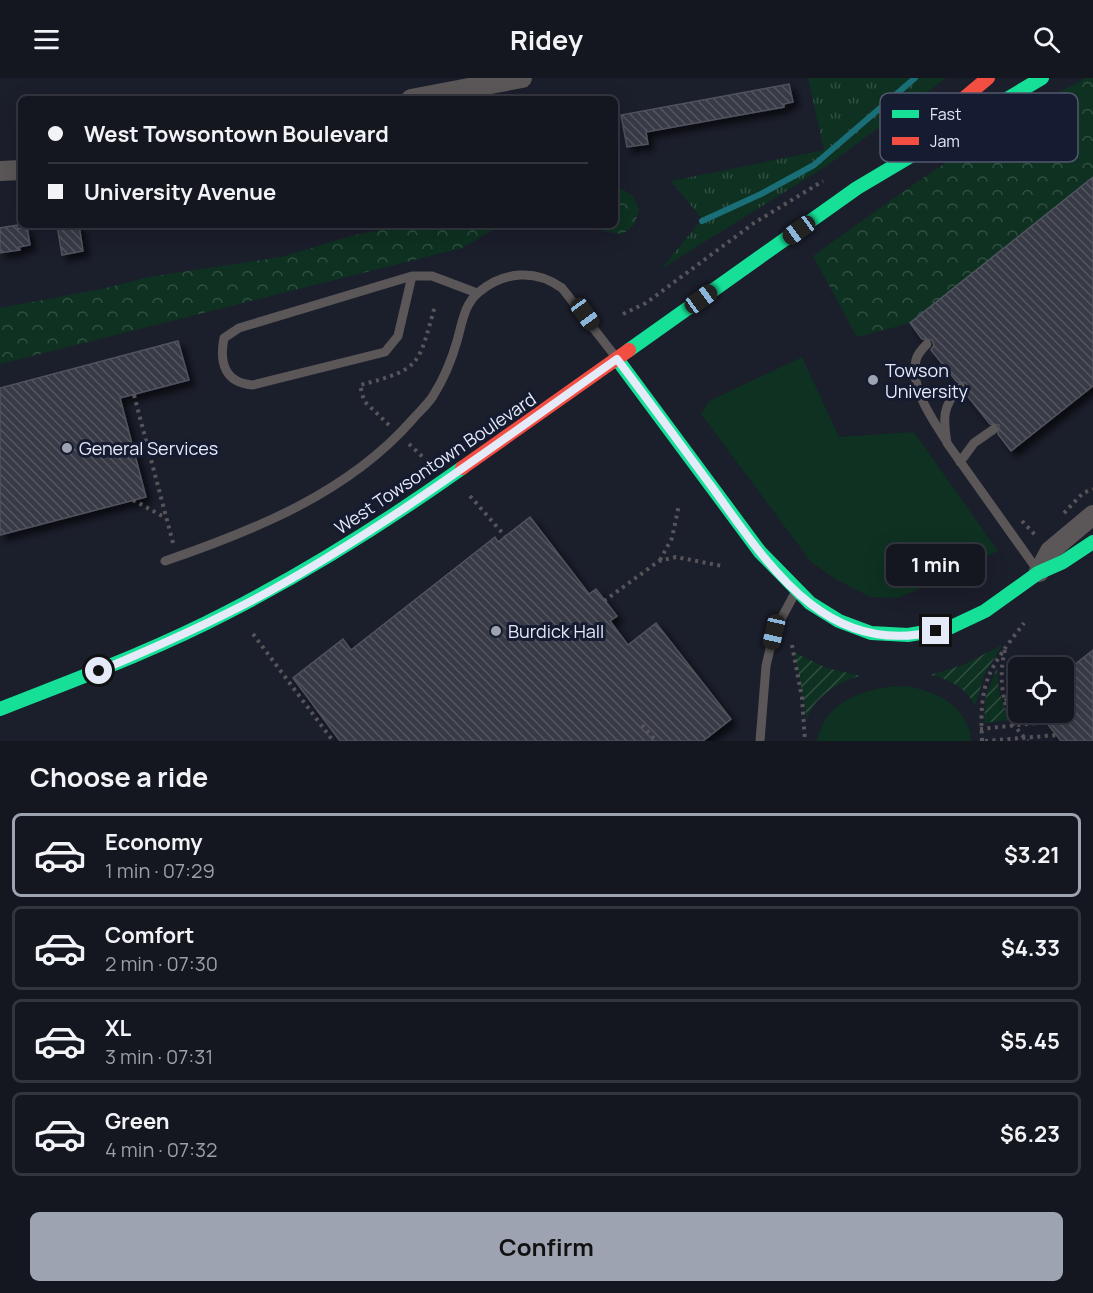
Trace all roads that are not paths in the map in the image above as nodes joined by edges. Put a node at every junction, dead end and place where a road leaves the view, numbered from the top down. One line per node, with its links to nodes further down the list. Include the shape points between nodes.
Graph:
1 (522, 78): 6 (street)
2 (988, 78): 4 (main road, West Towsontown Boulevard)
3 (1042, 78): 5 (main road, West Towsontown Boulevard)
4 (970, 93)
5 (1017, 93)
6 (427, 96)
7 (888, 162): 11 (main road, West Towsontown Boulevard)
8 (901, 162): 11 (main road, West Towsontown Boulevard)
9 (18, 170): 10 (street)
10 (0, 171)
11 (857, 188): 15 (main road, West Towsontown Boulevard)
12 (412, 276): 12 (lane, via 239,328 224,338 221,353 228,374 240,384 254,385 385,352 398,336); 13 (lane, via 432,276)
13 (477, 293): 15 (lane, via 504,276 534,274 551,279 571,296); 22 (lane, via 464,314 457,342 432,397 399,435 367,463 334,487 294,508 207,547)
14 (927, 344): 18 (lane, via 916,359 917,384 926,410)
15 (617, 359): 24 (main road, via 756,548); 25 (main road, West Towsontown Boulevard, via 414,502 268,591 155,647)
16 (961, 387): 18 (lane, via 948,399 943,419)
17 (994, 429): 19 (lane, via 974,442)
18 (947, 443): 19 (lane)
19 (960, 462): 23 (lane)
20 (1093, 515): 23 (street, via 1050,551)
21 (1093, 542): 23 (main road, via 1061,564)
22 (165, 561)
23 (1039, 572): 24 (main road, via 981,614 922,634 892,635 842,624)
24 (795, 593): 26 (lane, via 774,632 766,666)
25 (0, 709)
26 (760, 741)

